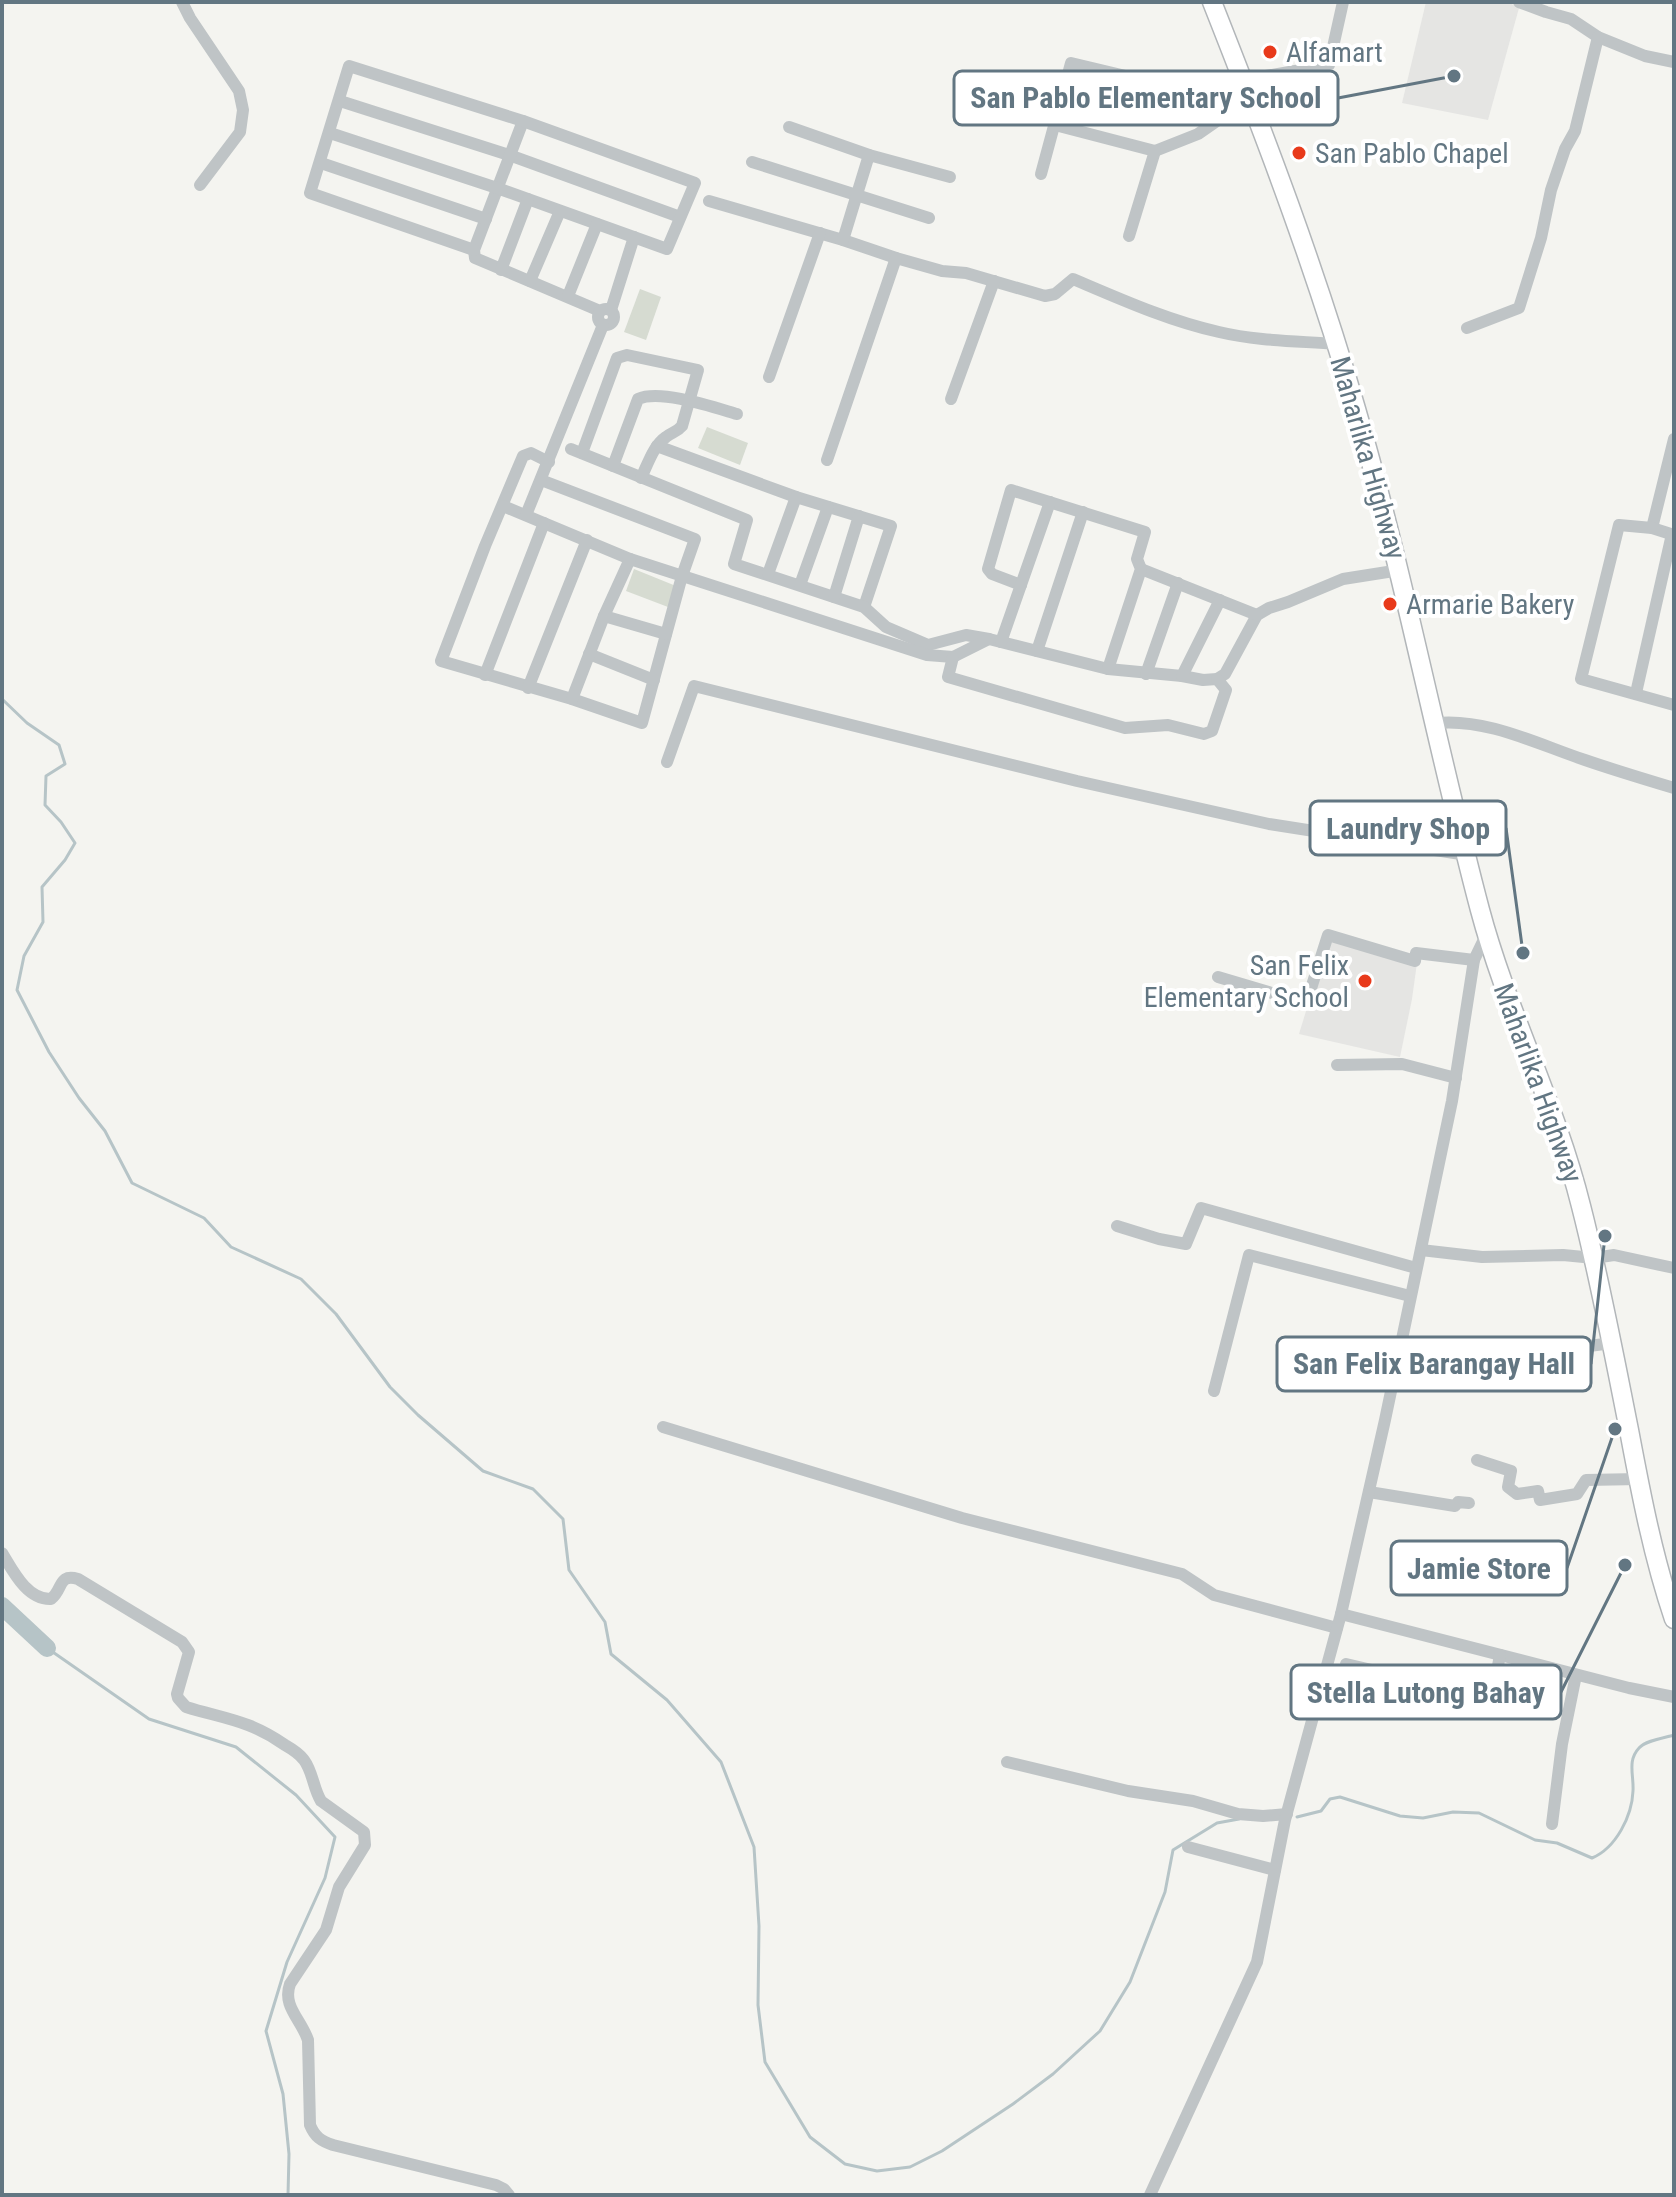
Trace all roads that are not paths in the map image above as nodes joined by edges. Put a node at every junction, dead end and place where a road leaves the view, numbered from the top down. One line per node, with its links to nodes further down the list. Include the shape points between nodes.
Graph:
1 (182, 2): 20 (street, via 239,91 243,110 240,132)
2 (1212, 2): 7 (highway, Maharlika Highway)
3 (1343, 2): 7 (street, via 1329,65)
4 (1519, 2): 5 (street, via 1571,19)
5 (1598, 37): 6 (street); 41 (street, via 1575,131 1551,190 1519,308)
6 (1674, 62)
7 (1249, 96): 10 (street, via 1197,93 1071,63); 13 (street, via 1198,134); 42 (highway, Maharlika Highway)
8 (340, 101): 9 (street, via 349,66); 12 (street); 14 (street)
9 (523, 121): 14 (street); 26 (street, via 695,183)
10 (1055, 125): 13 (street); 18 (street)
11 (789, 127): 15 (street)
12 (330, 133): 17 (street); 21 (street)
13 (1155, 151): 31 (street)
14 (509, 155): 21 (street); 26 (street)
15 (869, 155): 19 (street); 22 (street)
16 (752, 162): 22 (street)
17 (321, 163): 28 (street); 34 (street, via 310,193)
18 (1041, 174)
19 (950, 177)
20 (200, 185)
21 (497, 188): 23 (street); 28 (street)
22 (857, 195): 27 (street); 33 (street)
23 (528, 199): 25 (street); 36 (street)
24 (709, 201): 30 (street)
25 (560, 211): 29 (street); 37 (street)
26 (680, 217): 32 (street, via 667,249)
27 (929, 218)
28 (486, 219): 34 (street)
29 (597, 224): 32 (street); 39 (street)
30 (820, 233): 33 (street); 43 (street)
31 (1129, 236)
32 (634, 237): 40 (street)
33 (843, 240): 35 (street)
34 (474, 250): 36 (street, via 475,258)
35 (896, 258): 38 (street); 49 (street)
36 (501, 270): 37 (street)
37 (530, 281): 39 (street)
38 (994, 281): 42 (street, via 1045,296 1073,279 1218,332); 44 (street)
39 (568, 296): 40 (street)
40 (606, 310): 50 (street, via 614,315 613,321 603,325)
41 (1467, 328)
42 (1336, 344): 68 (highway, Maharlika Highway)
43 (769, 377)
44 (951, 399)
45 (689, 401): 46 (street); 48 (street, via 682,426); 51 (street, via 646,395 638,399); 51 (street, via 698,370 627,355 617,358 576,451)
46 (737, 414)
47 (1674, 439): 52 (street)
48 (657, 446): 53 (street); 55 (street)
49 (827, 460)
50 (549, 462): 54 (street); 57 (street, via 531,453 523,456)
51 (613, 466): 53 (street)
52 (1669, 474): 63 (street)
53 (641, 478): 69 (street, via 747,520 734,564)
54 (541, 480): 60 (street); 70 (street, via 695,539)
55 (796, 497): 58 (street); 69 (street)
56 (1050, 502): 59 (street); 73 (street); 73 (street, via 1011,490 988,569)
57 (503, 506): 60 (street); 86 (street, via 441,661)
58 (828, 507): 61 (street); 72 (street)
59 (1083, 512): 67 (street, via 1145,532 1137,559); 81 (street)
60 (526, 515): 62 (street)
61 (859, 516): 74 (street); 76 (street, via 891,526)
62 (544, 523): 65 (street); 86 (street)
63 (1652, 528): 64 (street); 91 (street, via 1619,525 1581,679)
64 (1673, 535): 91 (street)
65 (587, 540): 66 (street); 90 (street)
66 (630, 559): 70 (street); 78 (street)
67 (1141, 569): 71 (street); 84 (street)
68 (1400, 570): 77 (street, via 1343,579); 94 (highway, Maharlika Highway)
69 (768, 574): 72 (street)
70 (682, 576): 79 (street); 83 (street, via 927,655)
71 (1178, 583): 75 (street); 85 (street)
72 (800, 585): 74 (street)
73 (1021, 585): 80 (street)
74 (834, 597): 76 (street)
75 (1220, 600): 77 (street); 87 (street)
76 (864, 607): 80 (street, via 886,627 928,645 966,635)
77 (1257, 615): 88 (street, via 1225,674)
78 (604, 616): 79 (street); 82 (street)
79 (666, 634): 89 (street)
80 (995, 640): 81 (street); 83 (street)
81 (1037, 651): 84 (street)
82 (589, 654): 89 (street); 92 (street)
83 (953, 657): 88 (street, via 948,677 1125,728 1168,725 1204,734 1212,731 1226,690)
84 (1108, 669): 85 (street)
85 (1146, 674): 87 (street)
86 (485, 675): 90 (street)
87 (1182, 676): 88 (street)
88 (1217, 679)
89 (654, 680): 92 (street, via 642,723)
90 (528, 688): 92 (street)
91 (1636, 693): 93 (street)
92 (572, 699)
93 (1674, 705)
94 (1436, 723): 96 (street, via 1470,723); 97 (highway, Maharlika Highway)
95 (667, 762): 97 (street, via 694,686 1269,824)
96 (1674, 788)
97 (1467, 855): 98 (highway, Maharlika Highway)
98 (1487, 933): 99 (street); 105 (highway, Maharlika Highway, via 1564,1147)
99 (1474, 960): 100 (street, via 1416,953 1415,961 1328,935 1307,1001); 102 (street)
100 (1218, 977)
101 (1337, 1065): 102 (street, via 1402,1064)
102 (1456, 1078): 104 (street)
103 (1117, 1226): 106 (street, via 1186,1244 1201,1208)
104 (1421, 1250): 105 (street, via 1482,1257); 106 (street)
105 (1594, 1258): 107 (street, via 1614,1255); 109 (highway, Maharlika Highway)
106 (1416, 1268): 108 (street)
107 (1674, 1268)
108 (1410, 1296): 111 (street, via 1249,1255); 115 (street)
109 (1612, 1343): 110 (street, via 1551,1351 1539,1360); 114 (highway, Maharlika Highway)
110 (1495, 1355)
111 (1214, 1391)
112 (663, 1427): 120 (street, via 962,1518 1182,1574 1214,1595)
113 (1477, 1460): 114 (street, via 1511,1471 1508,1487 1517,1494 1538,1491 1540,1500 1577,1494 1586,1480)
114 (1639, 1479): 119 (highway, Maharlika Highway, via 1656,1564)
115 (1369, 1492): 116 (street, via 1455,1506); 118 (street)
116 (1469, 1503)
117 (2, 1553): 130 (street, via 37,1597 51,1599 66,1578 78,1579 182,1642 189,1652 177,1694 181,1703 239,1720 299,1754 321,1801 364,1832 365,1845 339,1887 326,1930 287,1993 308,2040 313,2134 333,2145 496,2185)
118 (1341, 1614): 120 (street); 121 (street)
119 (1674, 1619)
120 (1337, 1628): 126 (street)
121 (1500, 1655): 122 (street, via 1492,1698); 123 (street)
122 (1346, 1664)
123 (1576, 1675): 124 (street); 127 (street)
124 (1674, 1697)
125 (1007, 1762): 126 (street, via 1238,1814)
126 (1287, 1814): 129 (street)
127 (1552, 1824)
128 (1188, 1847): 129 (street)
129 (1275, 1870): 131 (street, via 1257,1962)
130 (509, 2195)
131 (1151, 2195)

